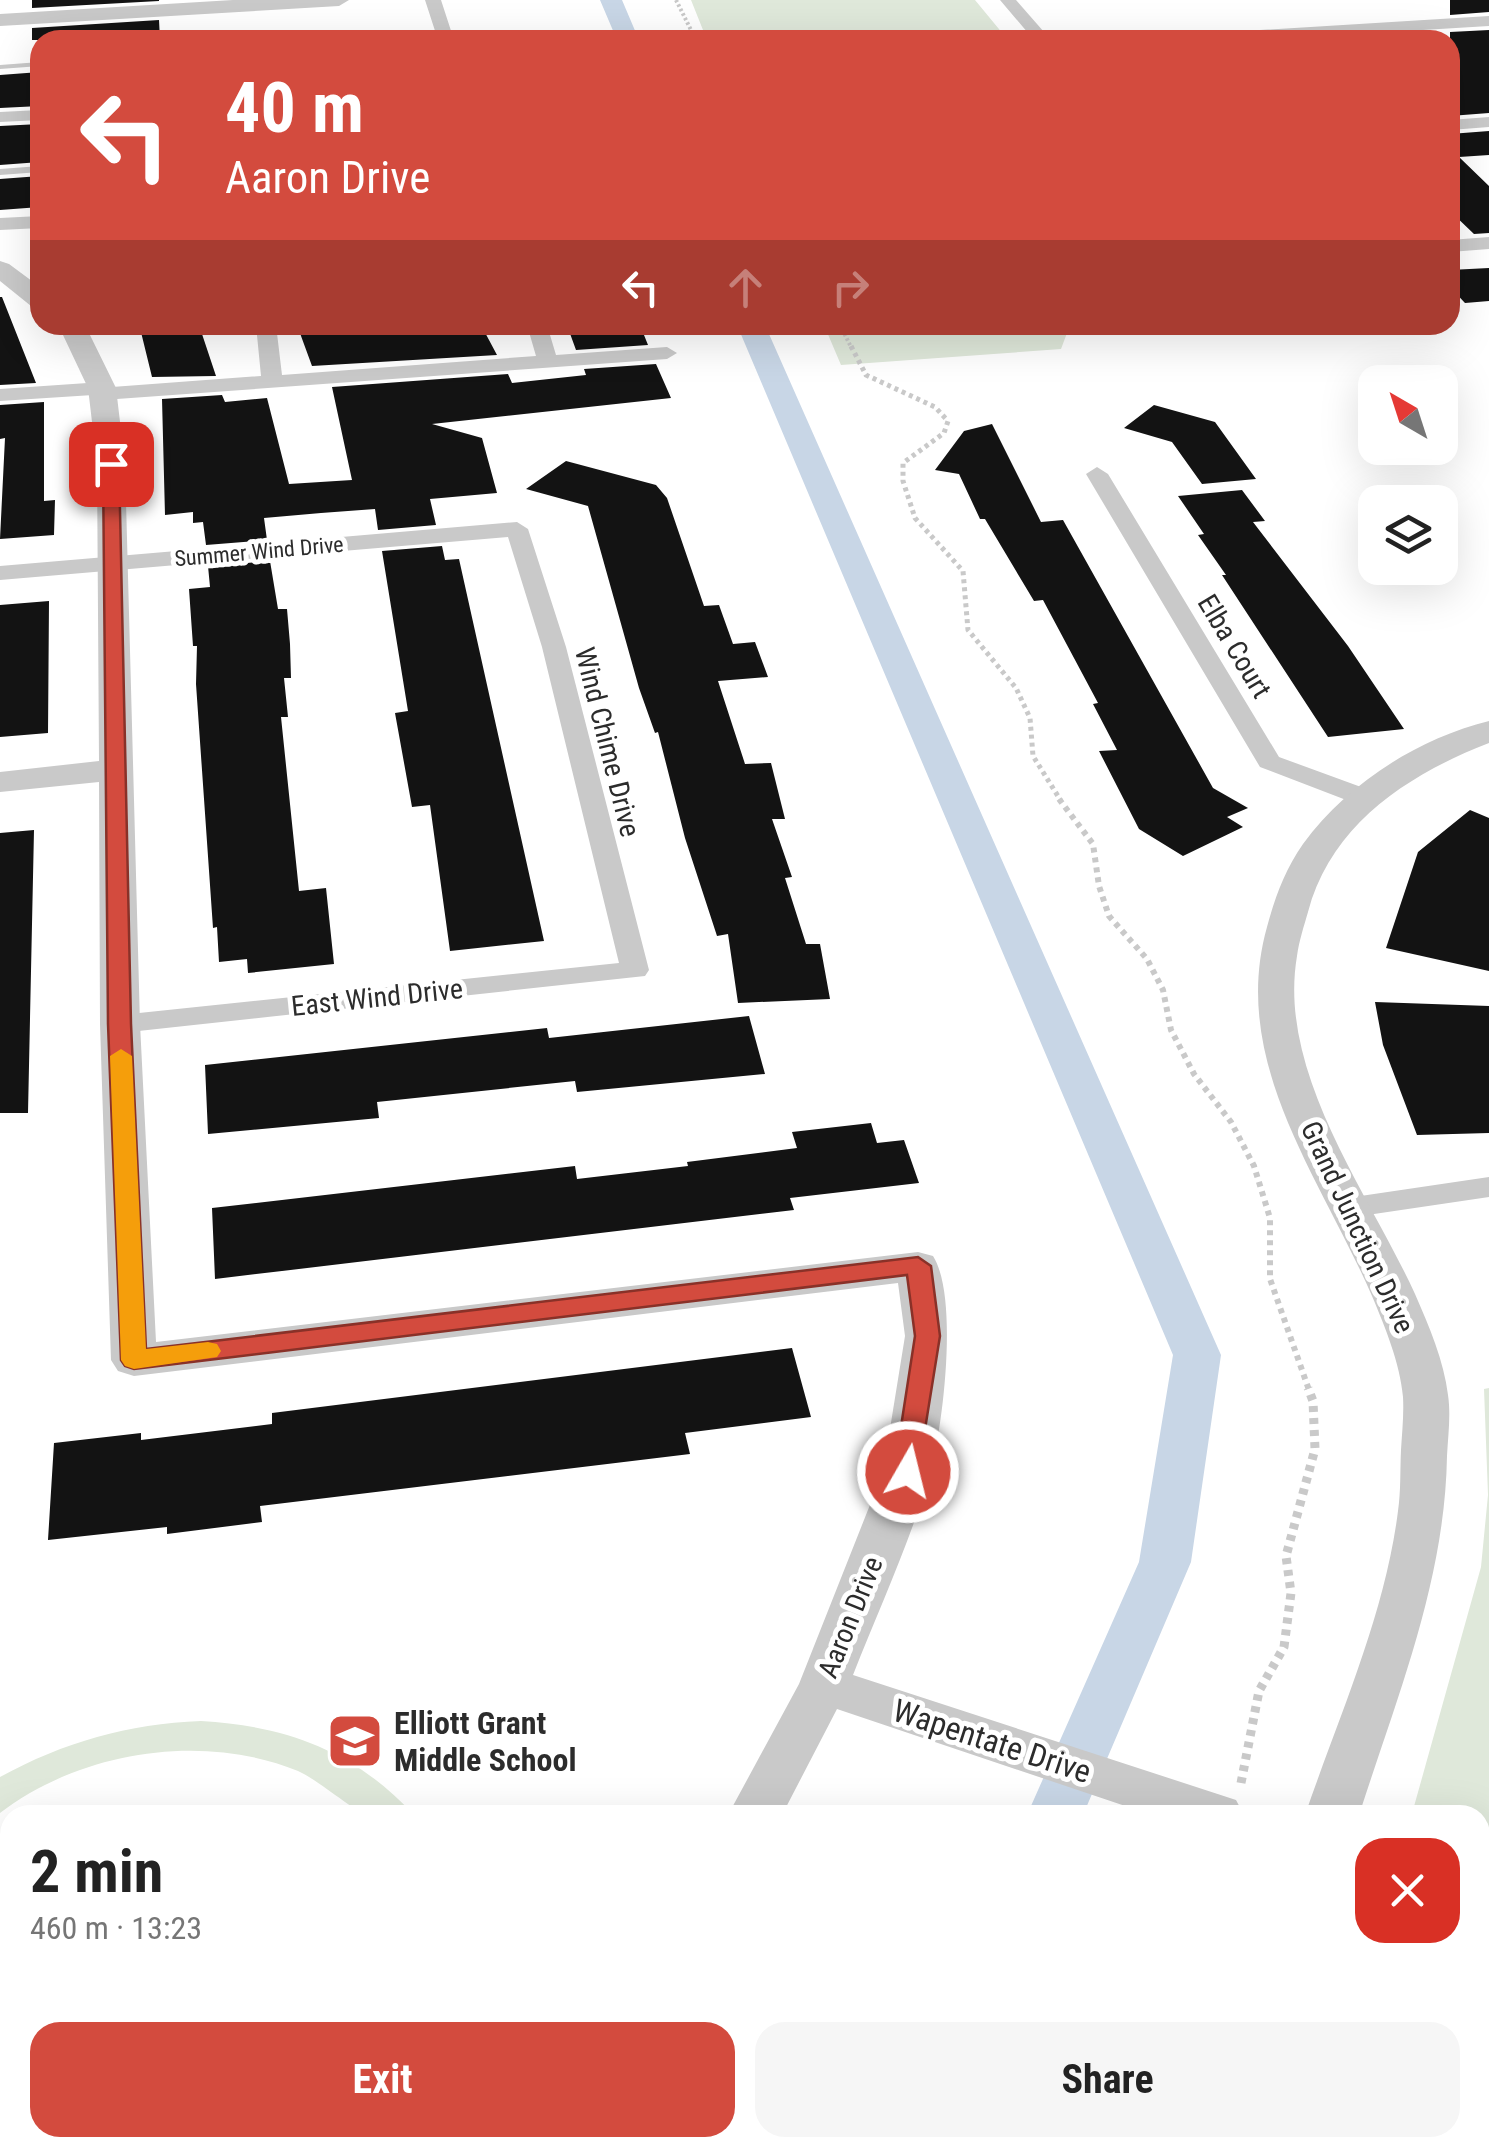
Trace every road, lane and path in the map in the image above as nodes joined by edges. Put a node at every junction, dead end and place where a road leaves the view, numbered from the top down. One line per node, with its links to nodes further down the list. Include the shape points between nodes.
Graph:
1 (340, 0): 5 (street)
2 (434, 0): 7 (street)
3 (676, 0): 8 (path)
4 (1008, 0): 9 (street)
5 (0, 20)
6 (1489, 22): 10 (street)
7 (443, 30)
8 (691, 30)
9 (1034, 30)
10 (1351, 30)
11 (30, 65): 12 (lane)
12 (0, 67)
13 (30, 116): 14 (street)
14 (0, 117)
15 (1489, 122): 16 (street)
16 (1460, 123)
17 (30, 170): 18 (lane)
18 (0, 172)
19 (30, 222): 20 (street)
20 (0, 224)
21 (1489, 243): 22 (street)
22 (1460, 245)
23 (0, 269): 24 (street)
24 (30, 292)
25 (76, 335): 32 (street, Aaron Drive)
26 (267, 335): 31 (street)
27 (539, 335): 30 (street)
28 (845, 335): 49 (path, via 866,375 936,407 948,421 944,433 904,463 914,518 963,571 968,630 1016,688 1043,778 1093,844 1110,916 1147,958 1164,990 1171,1030 1231,1122 1270,1218 1270,1279 1313,1402 1316,1449 1286,1556 1284,1648 1258,1691 1246,1768)
29 (667, 352): 30 (street)
30 (548, 361): 31 (street)
31 (272, 381): 32 (street)
32 (102, 391): 33 (street); 36 (street, Aaron Drive)
33 (0, 395)
34 (1097, 474): 41 (street, Elba Court, via 1269,762)
35 (517, 529): 36 (street, Summer Wind Drive); 42 (street, Wind Chime Drive, via 554,647)
36 (112, 564): 37 (street, Summer Wind Drive); 39 (street, Aaron Drive)
37 (0, 573)
38 (1489, 731): 41 (street, Grand Junction Drive)
39 (116, 770): 40 (street); 43 (street, Aaron Drive)
40 (0, 782)
41 (1363, 797): 45 (street, Grand Junction Drive, via 1326,832 1304,870 1274,965 1275,1018 1288,1073)
42 (635, 970): 43 (street, East Wind Drive)
43 (120, 1024): 46 (street, Aaron Drive, via 134,1360 918,1266 928,1336 908,1472)
44 (1489, 1187): 45 (street)
45 (1347, 1208): 50 (street, Grand Junction Drive, via 1403,1314 1426,1393 1422,1515 1402,1602)
46 (824, 1684): 47 (street, Aaron Drive); 48 (street, Wapentate Drive)
47 (759, 1805)
48 (1208, 1805)
49 (1212, 1805)
50 (1335, 1805)

